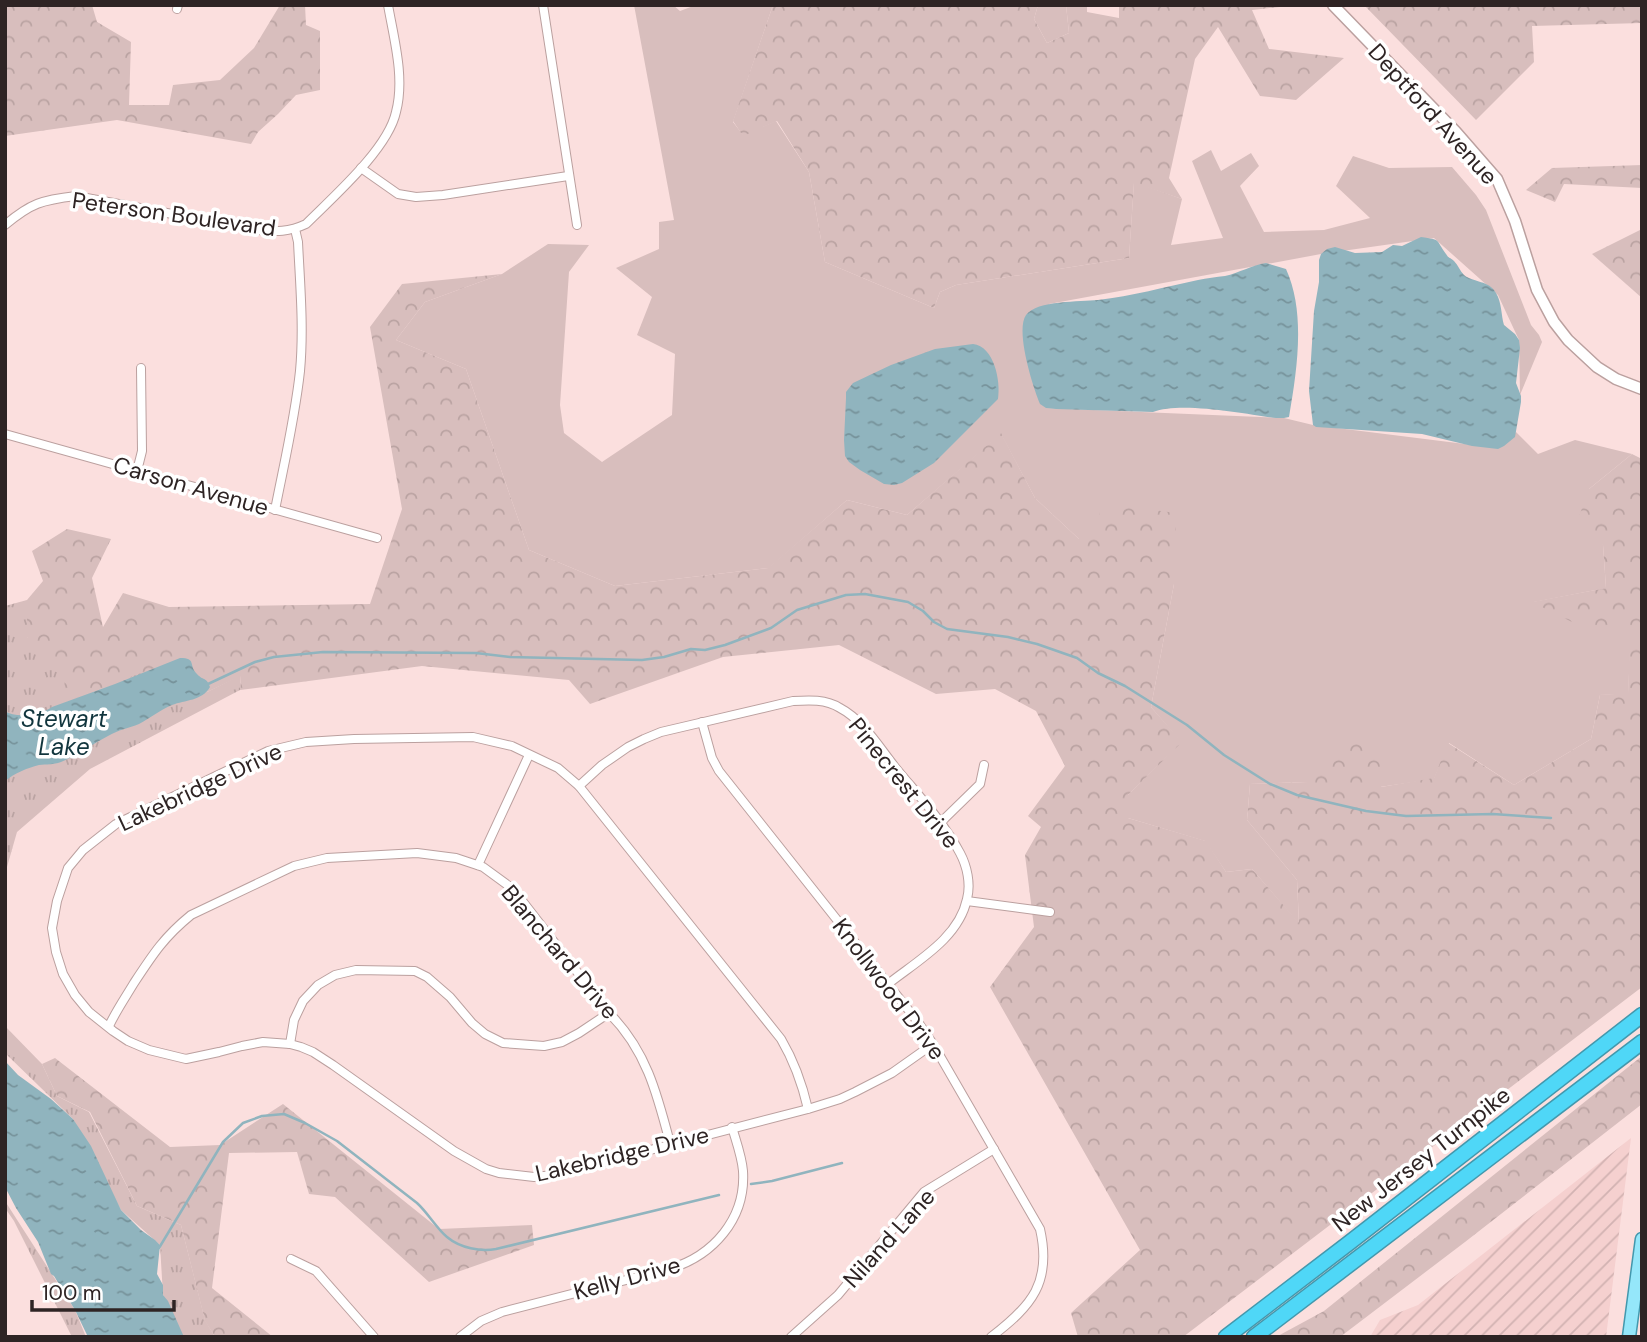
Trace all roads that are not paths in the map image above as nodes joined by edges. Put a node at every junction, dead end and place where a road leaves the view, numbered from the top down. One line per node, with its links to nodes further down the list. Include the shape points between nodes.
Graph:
1 (388, 5): 4 (street, Peterson Boulevard, via 399,71 397,111 390,132)
2 (543, 5): 5 (street)
3 (1332, 5): 10 (street, Deptford Avenue, via 1497,179 1537,290 1567,340 1597,368)
4 (361, 168): 5 (street, via 398,194 416,197); 8 (street, Peterson Boulevard, via 306,224)
5 (568, 176): 7 (street)
6 (5, 225): 8 (street, Peterson Boulevard, via 23,210 47,200 76,196 258,230)
7 (577, 225)
8 (295, 229): 13 (street, via 300,368)
9 (141, 368): 12 (street, via 142,451)
10 (1642, 389)
11 (5, 435): 12 (street, Carson Avenue)
12 (137, 471): 13 (street, Carson Avenue)
13 (275, 510): 14 (street, Carson Avenue)
14 (377, 538)
15 (702, 722): 18 (street, Pinecrest Drive, via 661,732 628,747); 19 (street, Pinecrest Drive, via 793,702 827,702 858,722); 23 (street, Knollwood Drive, via 719,771)
16 (529, 755): 18 (street, Lakebridge Drive, via 558,768); 20 (street); 26 (street, Lakebridge Drive, via 473,737 306,742 268,751 116,824 68,868 52,928 63,974 75,995)
17 (984, 765): 19 (street, via 980,784)
18 (579, 786): 30 (street, Lakebridge Drive, via 781,1039)
19 (940, 824): 21 (street, Pinecrest Drive, via 967,870)
20 (478, 865): 24 (street, Blanchard Drive, via 513,889); 26 (street, Blanchard Drive, via 417,853 327,858 294,866 191,915 176,927 158,946)
21 (967, 901): 22 (street); 23 (street, via 946,938)
22 (1050, 912)
23 (888, 984): 29 (street, Knollwood Drive)
24 (609, 1013): 28 (street, via 562,1042 544,1046 503,1043 472,1023 427,976 415,971 356,970 335,975 303,1001); 32 (street, Blanchard Drive, via 649,1071)
25 (1642, 1015): 40 (highway, New Jersey Turnpike)
26 (108, 1026): 28 (street, Lakebridge Drive, via 149,1050 186,1059 263,1042)
27 (1642, 1042): 41 (highway, New Jersey Turnpike)
28 (290, 1044): 32 (street, Lakebridge Drive, via 313,1052 470,1161 499,1173 554,1175)
29 (933, 1044): 30 (street, Lakebridge Drive, via 892,1073); 33 (street, Knollwood Drive)
30 (808, 1109): 31 (street, Lakebridge Drive)
31 (732, 1127): 32 (street, Lakebridge Drive); 37 (street, Kelly Drive, via 743,1170 741,1193 729,1227 706,1252 685,1264 502,1312)
32 (670, 1143)
33 (994, 1149): 38 (street, Niland Lane, via 924,1192 838,1295); 39 (street, Knollwood Drive, via 1040,1228 1044,1246 1038,1285 1030,1302)
34 (1642, 1239): 42 (main road)
35 (290, 1259): 36 (street, via 316,1271)
36 (374, 1337)
37 (460, 1337)
38 (791, 1337)
39 (991, 1337)
40 (1226, 1337)
41 (1254, 1337)
42 (1629, 1337)

